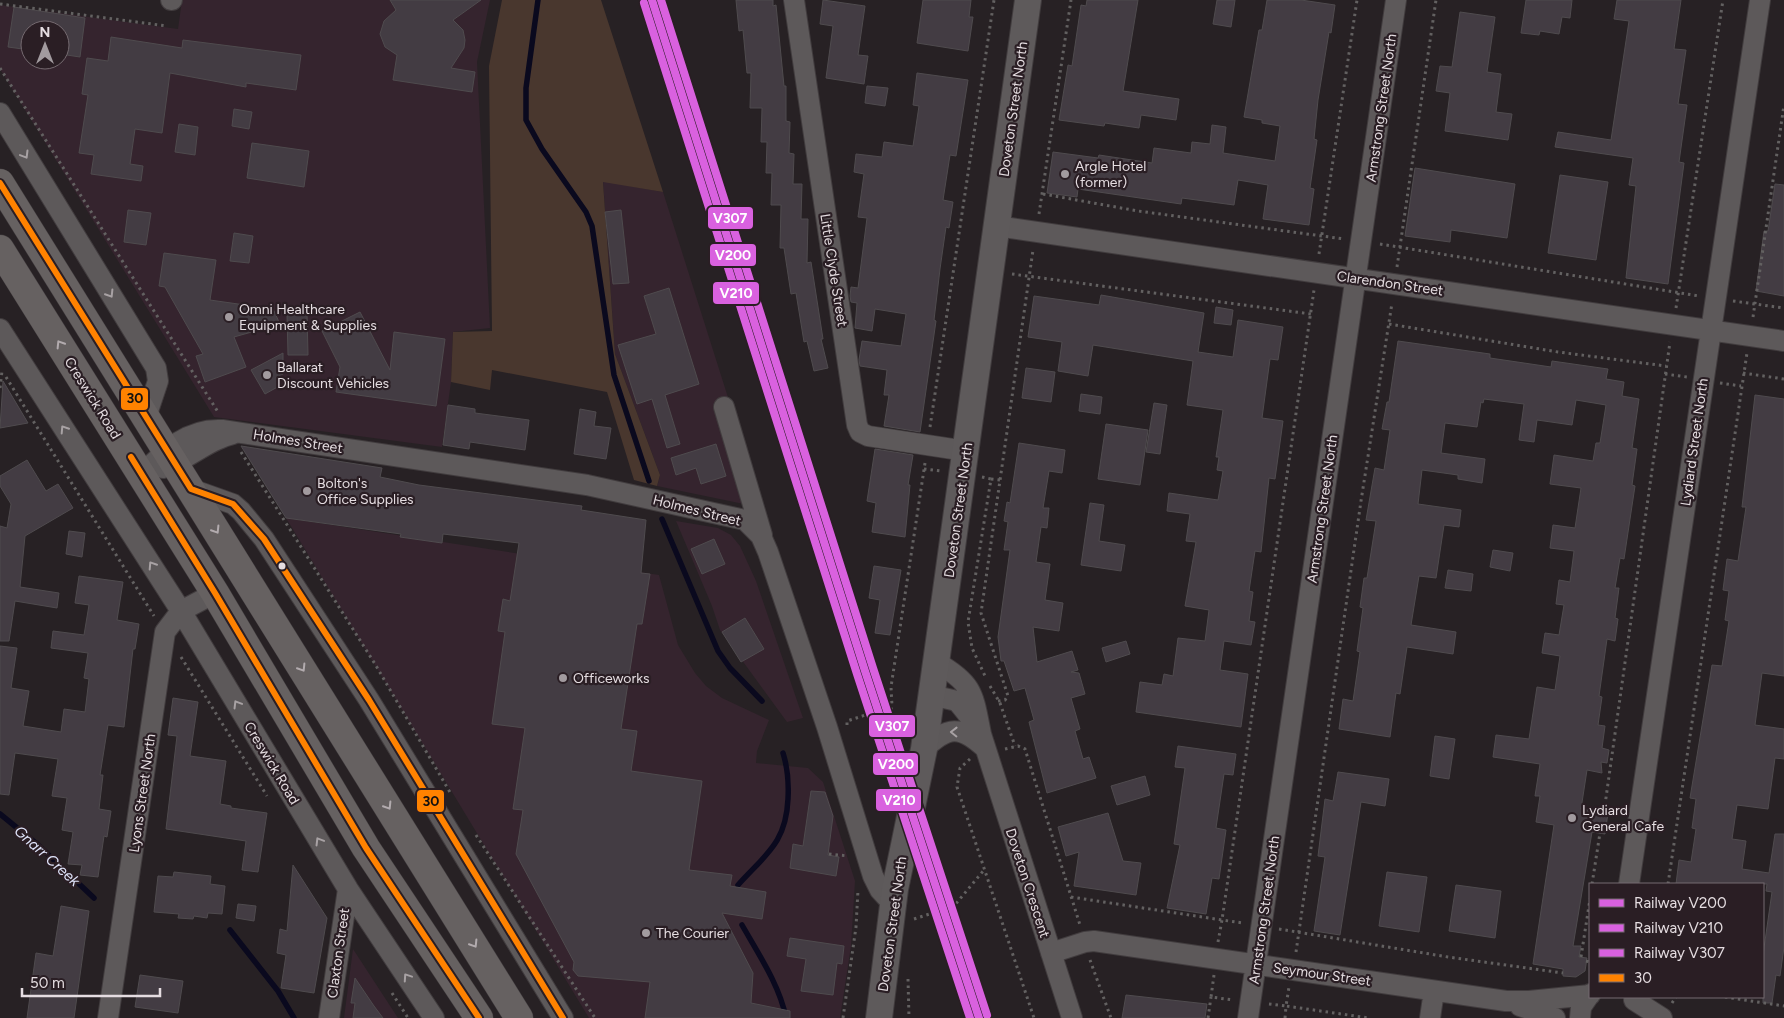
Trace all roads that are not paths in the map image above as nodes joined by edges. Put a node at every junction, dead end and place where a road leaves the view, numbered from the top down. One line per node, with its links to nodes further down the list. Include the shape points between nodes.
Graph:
1 (794, 0): 15 (street, Little Clyde Street, via 856,425 865,435)
2 (1028, 0): 7 (main road, Doveton Street North)
3 (1396, 0): 9 (street, Armstrong Street North)
4 (1760, 0): 11 (street, Lydiard Street North)
5 (0, 113): 14 (street, one-way to 14, via 156,368 158,384)
6 (0, 183): 14 (highway)
7 (996, 226): 9 (street, Clarendon Street); 15 (main road, Doveton Street North)
8 (3, 257): 17 (highway, Creswick Road, one-way to 8)
9 (1356, 278): 11 (street, Clarendon Street); 30 (street, Armstrong Street North)
10 (0, 329): 21 (street, Creswick Road, one-way to 10)
11 (1710, 330): 12 (street, Clarendon Street); 26 (street, Lydiard Street North)
12 (1784, 341)
13 (724, 407): 19 (street)
14 (146, 417): 16 (highway)
15 (966, 451): 22 (main road, Doveton Street North)
16 (171, 457): 17 (street, Holmes Street); 18 (highway); 19 (street, Holmes Street, via 202,430 239,440 587,485 745,520)
17 (142, 474): 20 (highway, Creswick Road)
18 (191, 489): 40 (highway, one-way to 40); 41 (street, via 232,504 264,539 370,700)
19 (764, 542): 28 (street, Holmes Street, via 873,876 880,890)
20 (215, 593): 21 (street, Lyons Street North); 39 (highway, Creswick Road, via 366,848)
21 (181, 611): 27 (street, Creswick Road, one-way to 21); 36 (street, Lyons Street North, via 165,632)
22 (936, 662): 23 (main road, Doveton Street North); 24 (street, Doveton Crescent, via 956,674 970,689)
23 (931, 695): 24 (street, Doveton Crescent, via 957,701 973,719); 25 (main road, Doveton Street North)
24 (985, 745): 25 (street, one-way to 25, via 970,735 951,731 937,736); 29 (street, Doveton Crescent)
25 (924, 749): 28 (main road, Doveton Street North)
26 (1629, 883)
27 (348, 889): 37 (street, Claxton Street); 38 (street, Creswick Road, one-way to 27)
28 (899, 912): 42 (main road, Doveton Street North)
29 (1051, 953): 30 (street, Seymour Street, via 1094,941); 43 (street, Doveton Crescent)
30 (1256, 965): 31 (street, Seymour Street); 44 (street, Armstrong Street North)
31 (1434, 991): 34 (street, Seymour Street); 45 (street)
32 (1589, 994): 34 (street, Seymour Street)
33 (1589, 995): 47 (street, via 1583,1003)
34 (1506, 1001): 46 (street, Seymour Street)
35 (1634, 1002): 48 (street)
36 (108, 1018)
37 (329, 1018)
38 (434, 1018)
39 (479, 1018)
40 (519, 1018)
41 (563, 1018)
42 (879, 1018)
43 (1072, 1018)
44 (1248, 1018)
45 (1430, 1018)
46 (1555, 1018)
47 (1580, 1018)
48 (1662, 1018)

